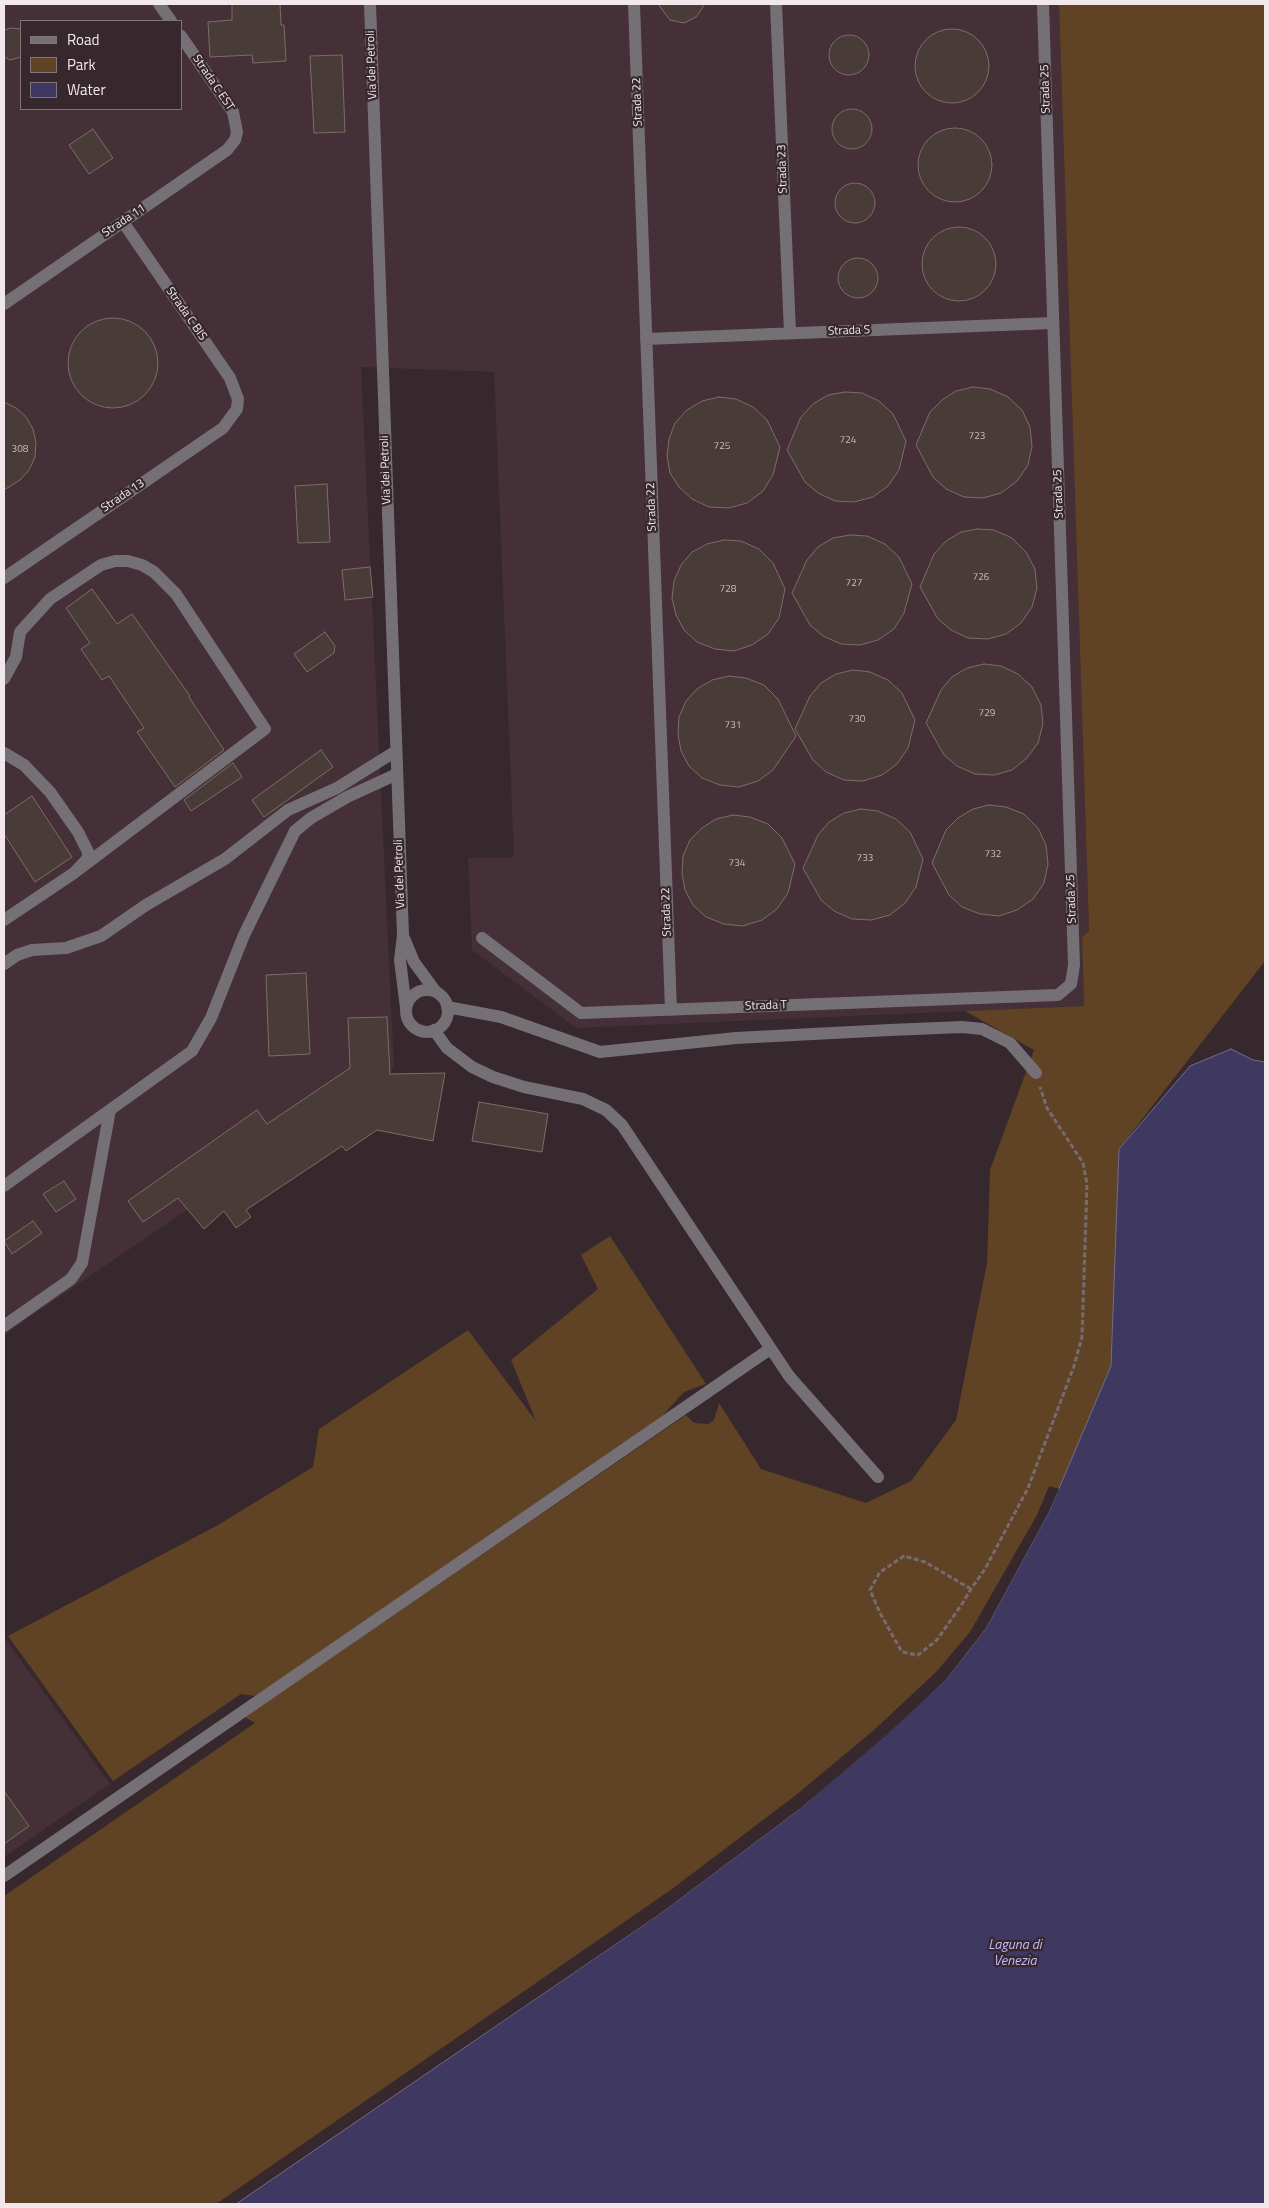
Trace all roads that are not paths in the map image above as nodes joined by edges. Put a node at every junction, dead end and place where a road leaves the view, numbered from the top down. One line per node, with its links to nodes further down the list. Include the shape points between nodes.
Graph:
1 (159, 4): 6 (street)
2 (370, 4): 17 (street, Via dei Petroli)
3 (634, 4): 13 (street, Strada 22)
4 (776, 4): 12 (street, Strada 23)
5 (1043, 4): 11 (street, Strada 25)
6 (170, 20)
7 (182, 37): 8 (street, Strada C EST, via 233,112)
8 (237, 132): 9 (street, Strada 11, via 227,150)
9 (123, 222): 10 (street, Strada 11); 14 (street, Strada C BIS, via 230,378 238,399)
10 (4, 304)
11 (1053, 323): 12 (street, Strada S); 25 (street, Strada 25, via 1074,955)
12 (790, 333): 13 (street, Strada S)
13 (646, 339): 29 (street, Strada 22)
14 (237, 409): 15 (street, Strada 13, via 222,428)
15 (4, 578)
16 (4, 679): 20 (street, via 16,657 20,632 50,599 101,565 128,561 154,572 176,594 265,730)
17 (396, 751): 19 (street, Via dei Petroli); 24 (street, via 337,788 288,810 225,859 146,905 101,936 66,948 32,950)
18 (4, 753): 20 (street, via 34,774 78,832 88,858)
19 (397, 774): 22 (street, Via dei Petroli); 32 (street, via 326,809 295,831 244,935 198,1043 183,1059)
20 (74, 873): 21 (street)
21 (4, 920)
22 (403, 935): 26 (street, Via dei Petroli, via 414,962); 28 (street, Via dei Petroli, via 400,960)
23 (482, 938): 29 (street, Strada T, via 581,1014)
24 (4, 964)
25 (1071, 984): 29 (street, Strada T, via 1058,995)
26 (436, 992): 27 (street); 28 (street, via 416,992)
27 (447, 1007): 30 (street, via 445,1021); 31 (street, via 501,1017 600,1052 736,1038 982,1028 1010,1043)
28 (406, 1008): 30 (street, via 414,1027)
29 (671, 1010)
30 (434, 1030): 35 (street, via 447,1048 472,1067 493,1077 583,1099 606,1110 629,1134)
31 (1036, 1072)
32 (110, 1110): 33 (street); 34 (street, via 82,1263 71,1279)
33 (4, 1186)
34 (4, 1326)
35 (770, 1349): 36 (street, via 789,1376); 37 (street)
36 (878, 1477)
37 (4, 1876)

